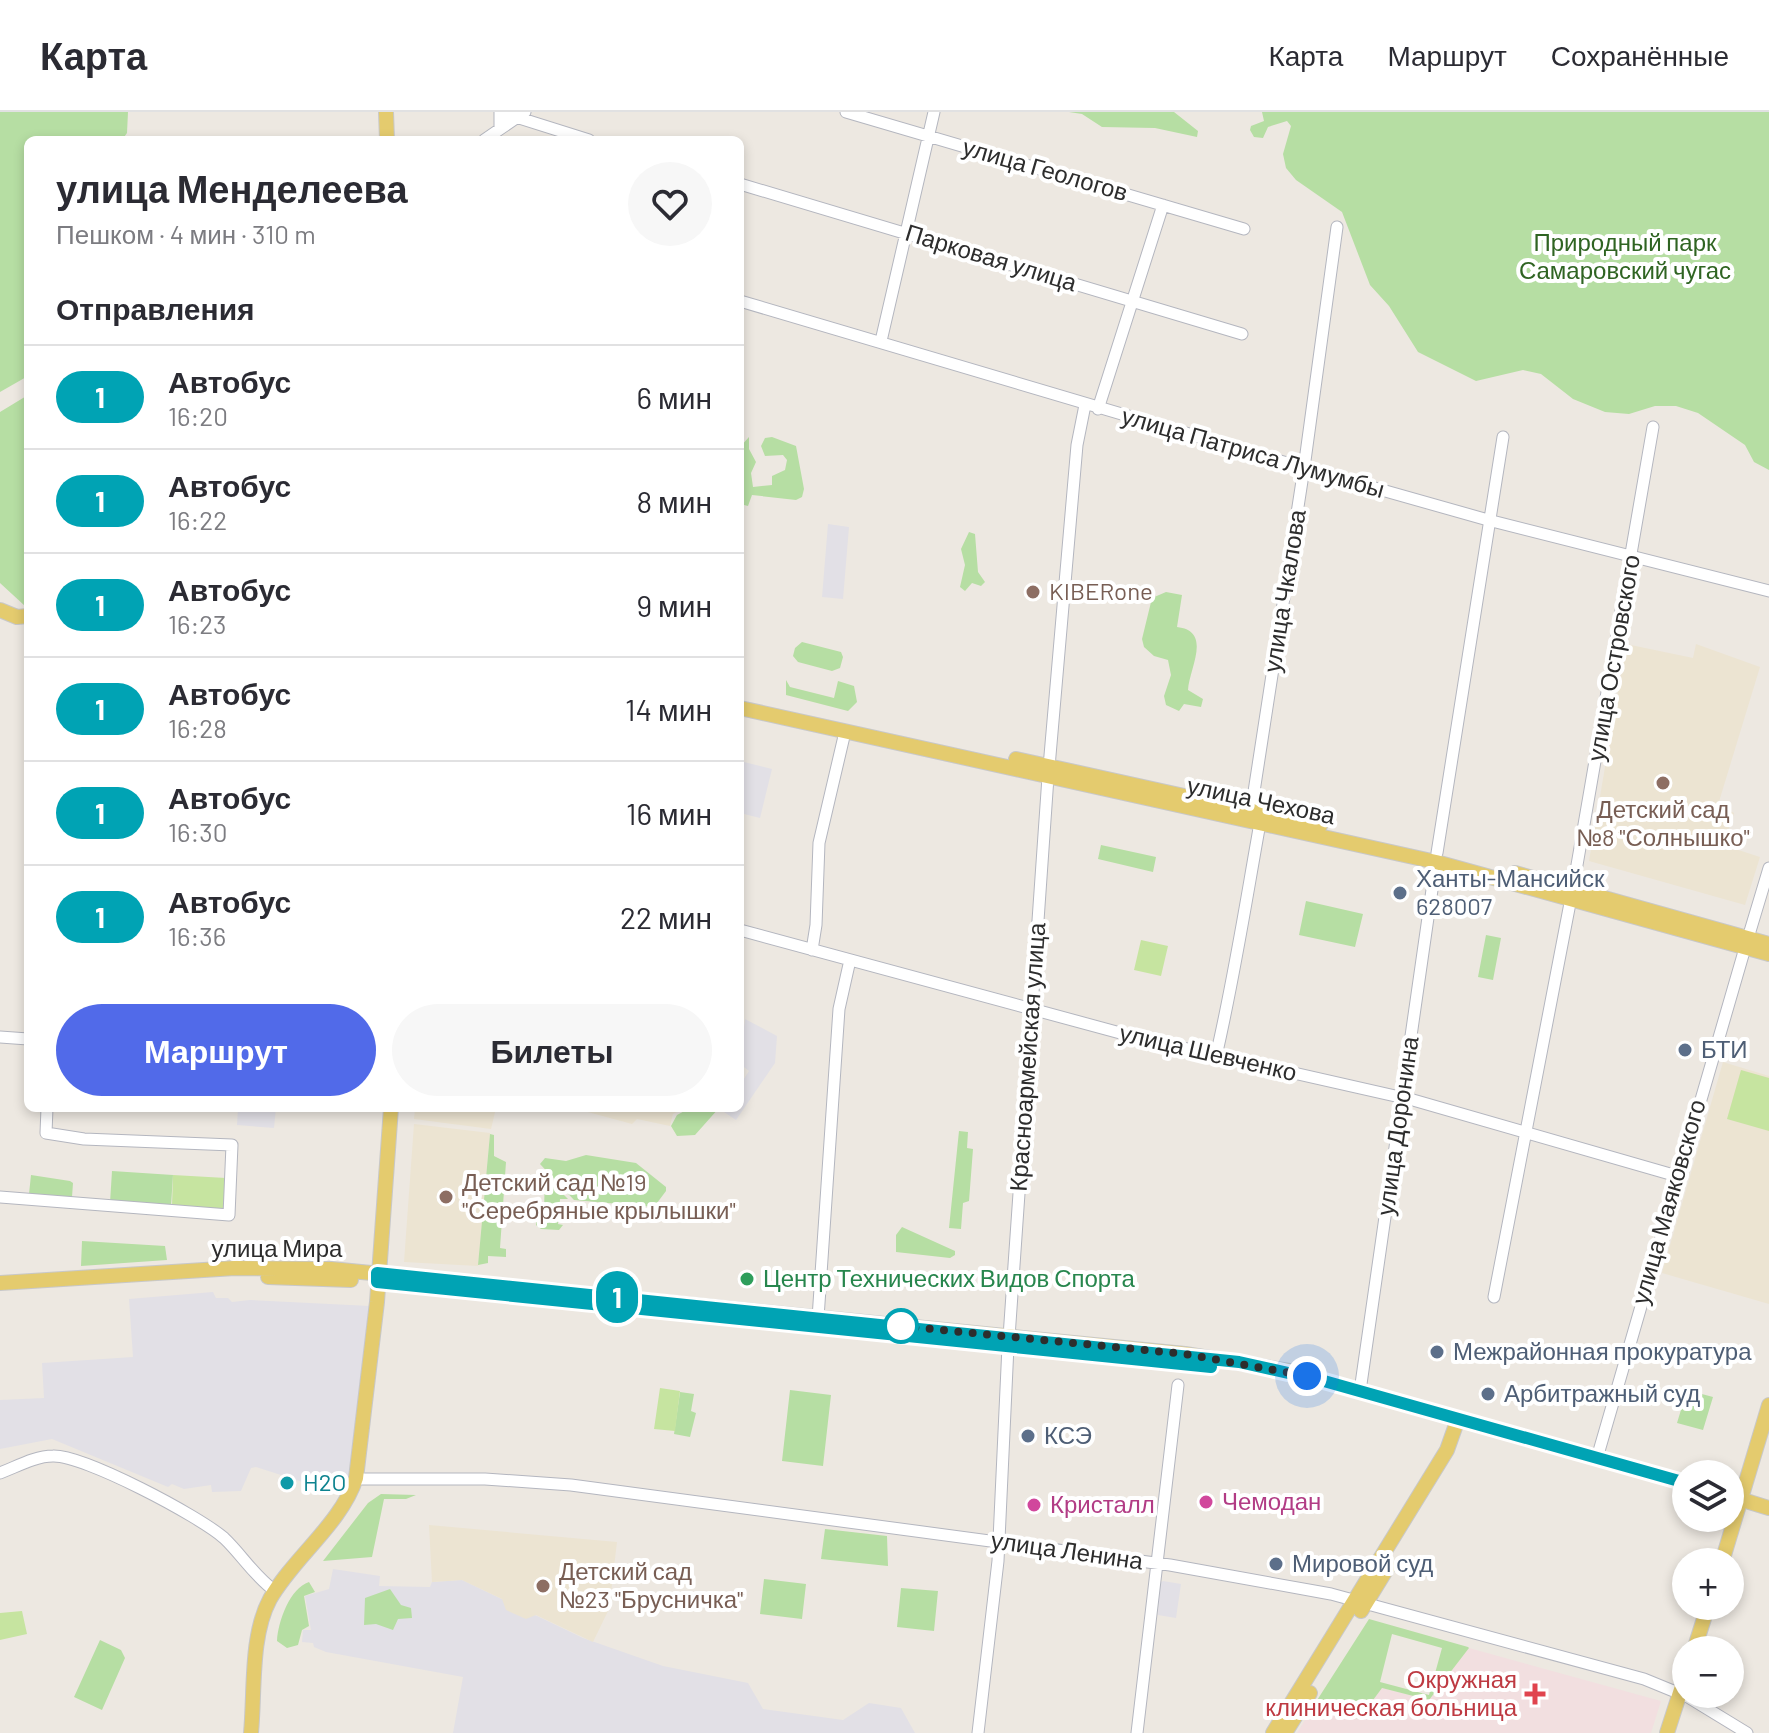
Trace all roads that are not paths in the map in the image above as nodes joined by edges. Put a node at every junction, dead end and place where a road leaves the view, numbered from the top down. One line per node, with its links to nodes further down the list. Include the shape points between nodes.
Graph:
1 (386, 112): 5 (main road)
2 (846, 112): 8 (street, улица Геологов)
3 (934, 112): 8 (street)
4 (520, 115): 6 (street, via 500,112 500,128); 7 (street)
5 (387, 136)
6 (489, 136)
7 (578, 136)
8 (930, 137): 10 (street, улица Геологов); 13 (street)
9 (744, 185): 13 (street, Парковая улица)
10 (1163, 205): 12 (street, улица Геологов); 14 (street)
11 (1337, 227): 22 (street, улица Чкалова)
12 (1244, 229)
13 (906, 233): 14 (street, Парковая улица); 17 (street)
14 (1133, 300): 16 (street, Парковая улица); 19 (street)
15 (744, 302): 17 (street, улица Патриса Лумумбы)
16 (1242, 334)
17 (881, 341): 18 (street, улица Патриса Лумумбы)
18 (1085, 405): 19 (street, улица Патриса Лумумбы); 31 (street, Красноармейская улица)
19 (1098, 409): 22 (street, улица Патриса Лумумбы)
20 (1653, 427): 24 (street, улица Островского)
21 (1503, 437): 23 (street, улица Доронина)
22 (1304, 468): 23 (street, улица Патриса Лумумбы); 32 (street, улица Чкалова)
23 (1488, 520): 24 (street, улица Патриса Лумумбы); 33 (street, улица Доронина)
24 (1632, 558): 25 (street, улица Патриса Лумумбы); 35 (street, улица Островского)
25 (1769, 591)
26 (0, 610): 27 (main road)
27 (24, 616)
28 (744, 699): 30 (main road, улица Чехова)
29 (744, 709): 30 (main road, улица Чехова)
30 (846, 727): 31 (main road, улица Чехова); 39 (street, via 819,843)
31 (1048, 772): 32 (main road, улица Чехова); 42 (street, Красноармейская улица)
32 (1255, 817): 33 (main road, улица Чехова); 45 (street, улица Чкалова, via 1231,997)
33 (1436, 857): 35 (main road, улица Чехова); 46 (street, улица Доронина)
34 (1769, 868): 37 (street, улица Маяковского)
35 (1572, 893): 37 (main road, улица Чехова); 50 (street, улица Островского)
36 (744, 931): 39 (street, улица Шевченко)
37 (1746, 943): 38 (main road, улица Чехова); 40 (main road, улица Чехова); 51 (street, улица Маяковского)
38 (1769, 944)
39 (812, 950): 41 (street, улица Шевченко)
40 (1769, 954)
41 (850, 960): 42 (street, улица Шевченко); 57 (street, via 839,1009)
42 (1032, 1009): 45 (street, улица Шевченко); 58 (street, Красноармейская улица)
43 (0, 1038): 44 (street)
44 (24, 1039)
45 (1216, 1056): 46 (street, улица Шевченко)
46 (1401, 1097): 50 (street, улица Шевченко); 60 (street, улица Доронина)
47 (47, 1112): 52 (street, via 46,1133 232,1145 229,1215)
48 (391, 1112): 53 (main road)
49 (399, 1112): 53 (main road)
50 (1528, 1133): 51 (street, улица Шевченко); 56 (street, улица Островского)
51 (1677, 1176): 63 (street, улица Маяковского)
52 (0, 1197)
53 (381, 1278): 54 (main road, улица Мира, via 235,1268); 55 (main road, улица Мира, via 235,1278); 57 (main road, улица Мира); 66 (main road)
54 (0, 1283)
55 (0, 1293)
56 (1494, 1297)
57 (818, 1322): 58 (main road, улица Мира)
58 (1008, 1341): 60 (main road, улица Мира, via 1260,1365); 73 (street, Красноармейская улица)
59 (1178, 1385): 74 (street)
60 (1358, 1395): 62 (main road, улица Мира)
61 (1769, 1405): 65 (main road)
62 (1462, 1424): 63 (main road, улица Мира); 76 (main road)
63 (1596, 1462): 67 (main road, улица Мира); 68 (main road, улица Мира)
64 (0, 1473): 75 (street, via 53,1455 81,1462 201,1521)
65 (1744, 1476)
66 (359, 1478): 73 (street, улица Ленина, via 540,1482); 75 (main road, via 347,1513)
67 (1672, 1480)
68 (1672, 1487)
69 (1744, 1504): 71 (main road)
70 (1744, 1506): 72 (main road)
71 (1769, 1508)
72 (1769, 1516)
73 (1000, 1541): 74 (street, улица Ленина); 82 (street, Красноармейская улица)
74 (1155, 1564): 76 (street, улица Ленина); 83 (street)
75 (279, 1594): 80 (main road, via 261,1627); 81 (main road, via 269,1630)
76 (1361, 1602): 77 (street, улица Ленина); 84 (main road); 85 (main road)
77 (1672, 1690)
78 (1675, 1708): 86 (main road)
79 (1705, 1708): 87 (street, улица Ленина)
80 (251, 1733)
81 (260, 1733)
82 (978, 1733)
83 (1137, 1733)
84 (1273, 1733)
85 (1285, 1733)
86 (1667, 1733)
87 (1747, 1733)

